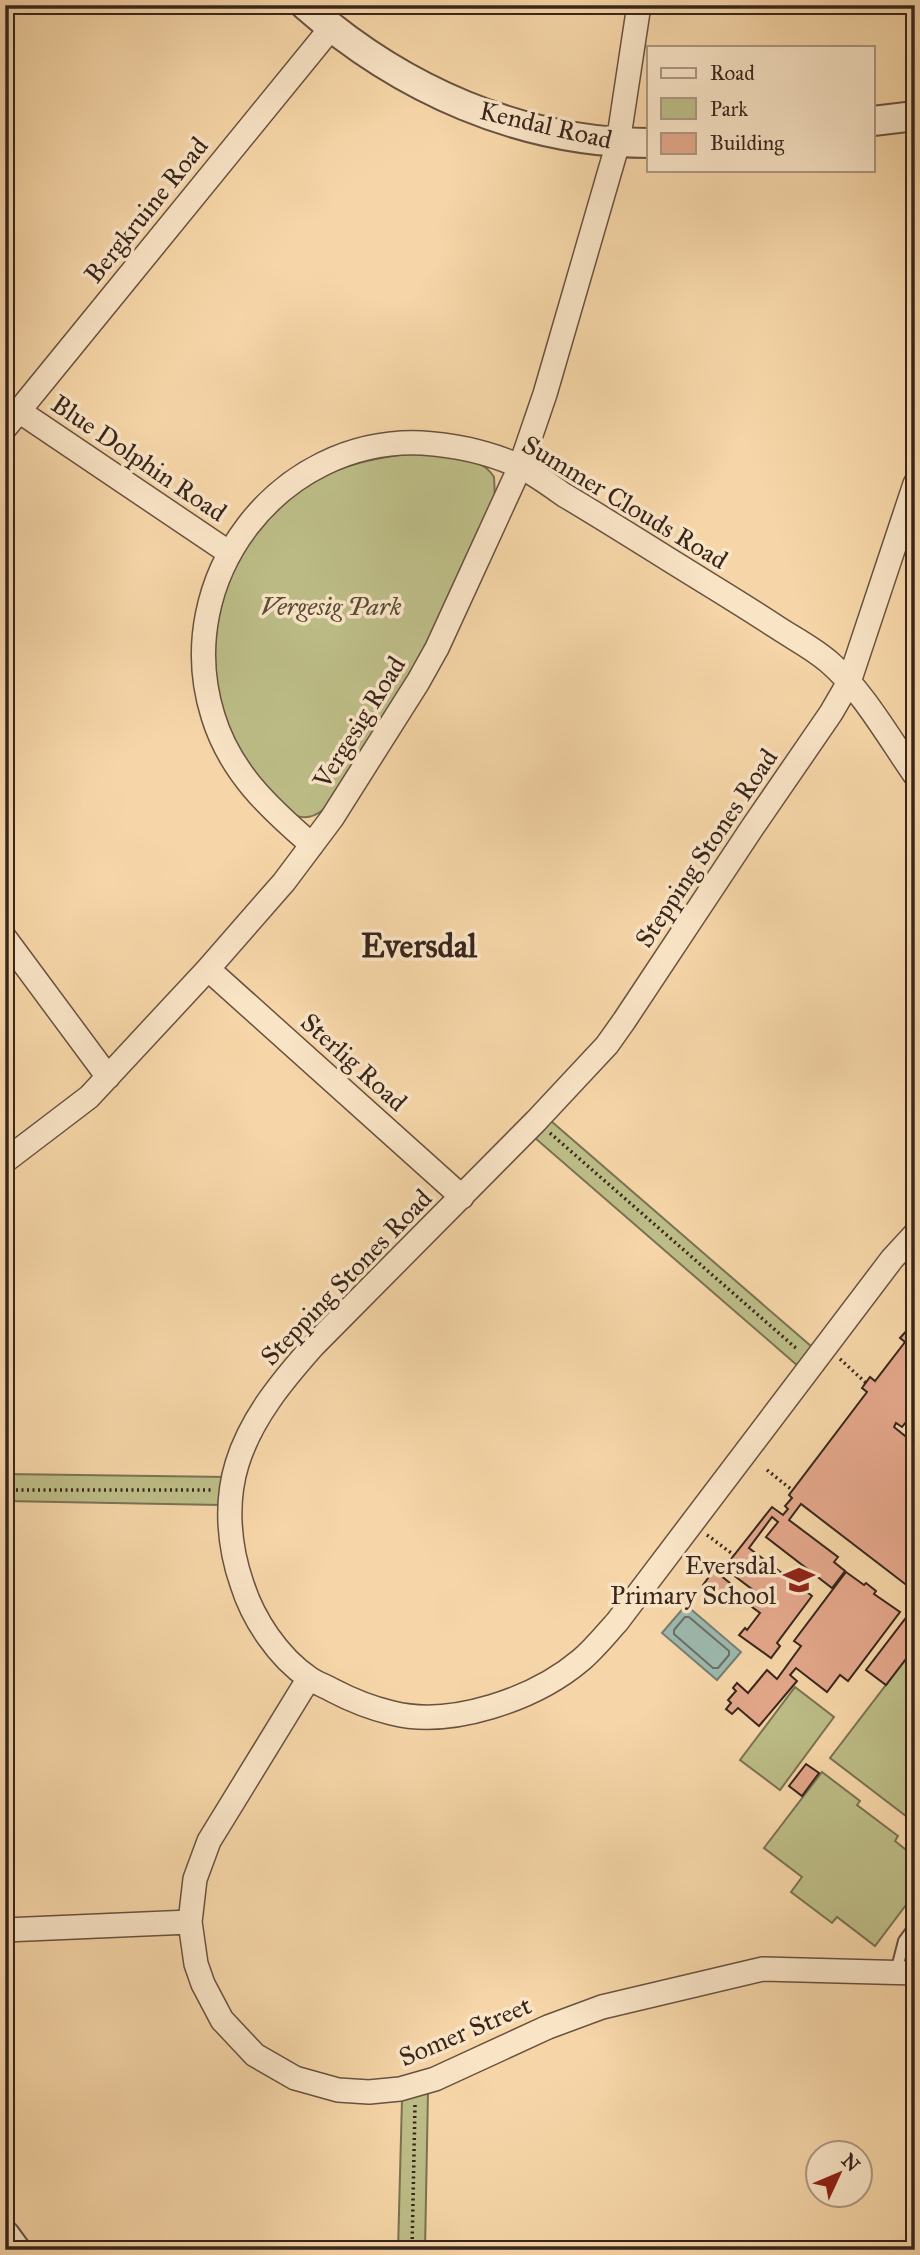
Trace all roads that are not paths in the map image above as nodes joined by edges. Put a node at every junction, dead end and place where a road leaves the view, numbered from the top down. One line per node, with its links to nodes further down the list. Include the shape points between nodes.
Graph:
1 (305, 5): 3 (street, Kendal Road)
2 (639, 5): 6 (street, Vergesig Road)
3 (331, 28): 6 (street, Kendal Road, via 383,65 471,109 540,130); 8 (street, Bergkruine Road)
4 (915, 116): 5 (street)
5 (874, 121)
6 (618, 143): 7 (street, Kendal Road); 9 (street, Vergesig Road)
7 (647, 143)
8 (12, 419): 11 (street, Blue Dolphin Road)
9 (520, 467): 11 (street, Summer Clouds Road, via 458,448 423,443 363,449 334,459 284,488); 12 (street, Summer Clouds Road, via 804,645); 14 (street, Vergesig Road, via 424,671)
10 (915, 484): 12 (street, Stepping Stones Road)
11 (228, 552): 14 (street, Summer Clouds Road, via 213,593 203,645 204,680 213,716 243,777 265,804)
12 (849, 682): 13 (street, Summer Clouds Road); 19 (street, Stepping Stones Road, via 607,1045)
13 (915, 775)
14 (312, 845): 16 (street, Vergesig Road)
15 (5, 938): 17 (street)
16 (208, 969): 17 (street, Vergesig Road); 19 (street, Sterlig Road)
17 (108, 1077): 18 (street, Vergesig Road, via 67,1115)
18 (5, 1161)
19 (462, 1197): 21 (street, Stepping Stones Road, via 285,1378 247,1437 236,1465 230,1530 246,1598 264,1631)
20 (915, 1234): 21 (street, Stepping Stones Road, via 617,1622 580,1661 509,1701 473,1712 433,1716 394,1714 353,1701)
21 (309, 1678): 22 (street, Somer Street, via 209,1841 195,1880)
22 (190, 1923): 24 (street); 25 (street, Somer Street, via 196,1964 212,2003 236,2036 255,2055 295,2078 338,2090 377,2092 416,2085 575,2016 763,1969)
23 (915, 1927): 25 (lane, via 904,1941)
24 (5, 1930)
25 (906, 1973)
26 (5, 2235): 27 (street)
27 (16, 2250)

